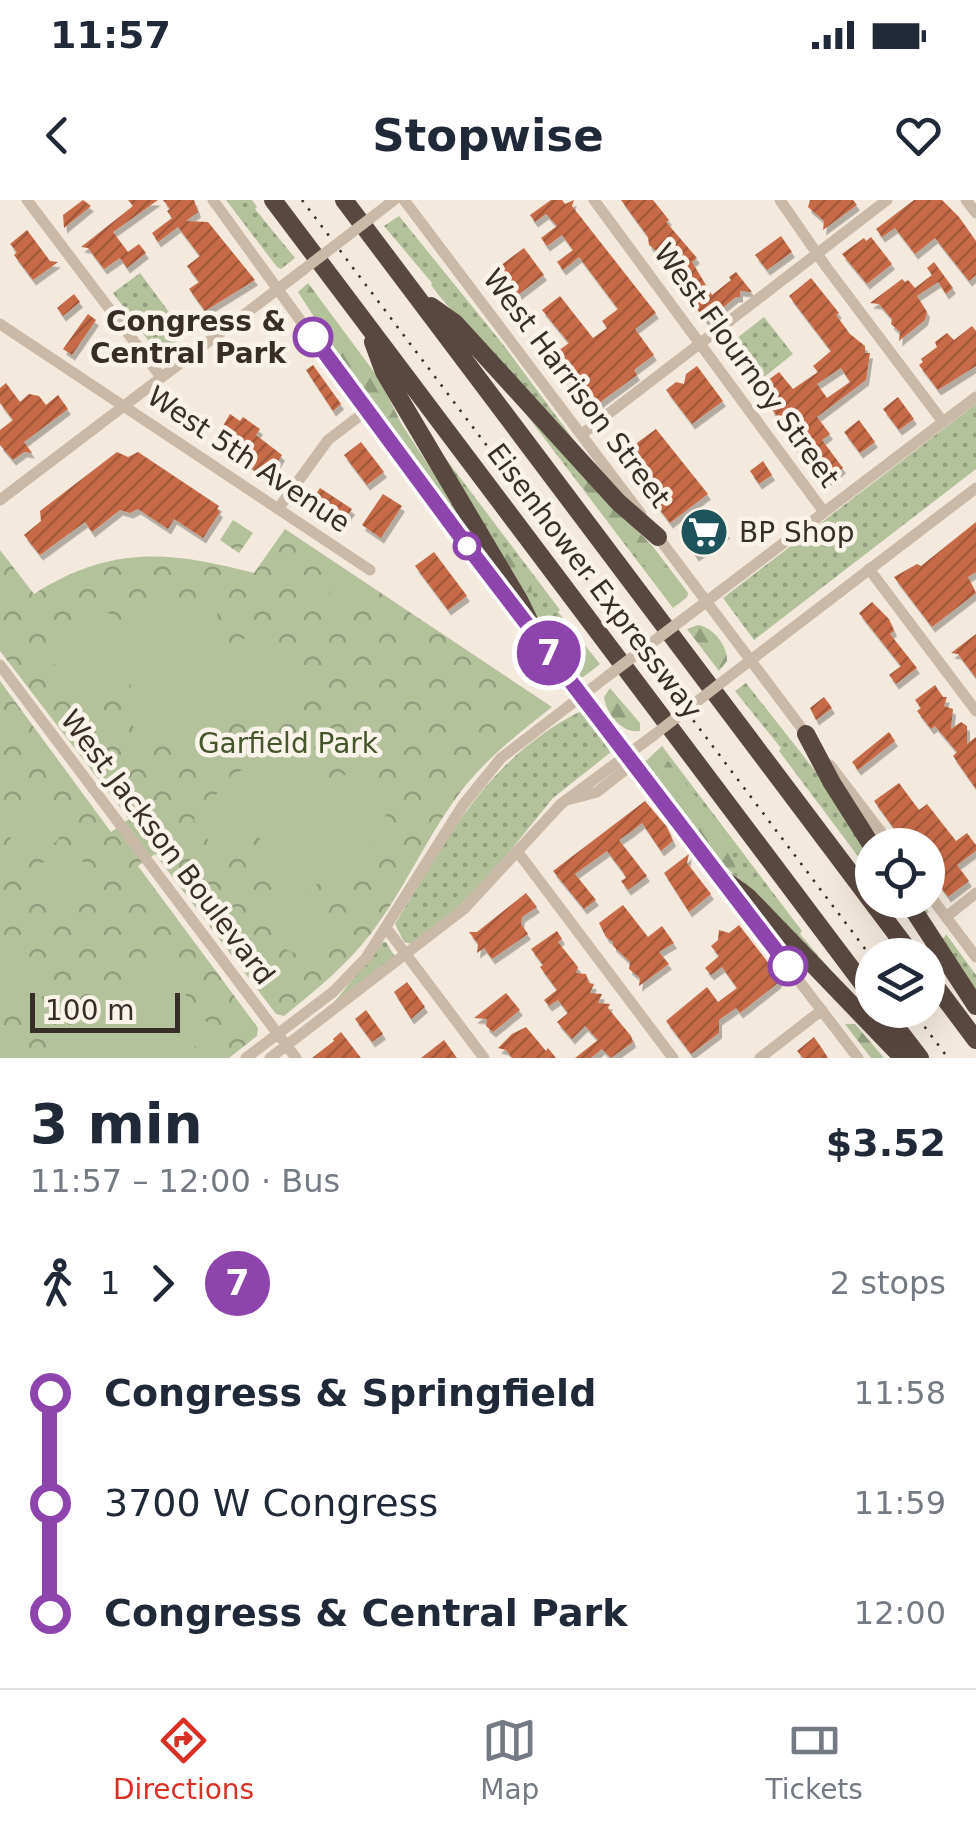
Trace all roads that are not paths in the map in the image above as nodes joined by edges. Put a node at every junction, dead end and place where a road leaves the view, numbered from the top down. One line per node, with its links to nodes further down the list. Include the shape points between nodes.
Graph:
1 (27, 200): 18 (street)
2 (213, 200): 13 (street)
3 (274, 200): 15 (highway, Eisenhower Expressway)
4 (344, 200): 14 (highway, Eisenhower Expressway)
5 (394, 200): 13 (street, bridge)
6 (404, 200): 23 (street, West Harrison Street)
7 (594, 200): 17 (street, West Flournoy Street)
8 (780, 200): 12 (street)
9 (887, 200): 12 (street)
10 (966, 200): 11 (street)
11 (976, 213)
12 (818, 254): 17 (street); 22 (street)
13 (279, 288): 18 (street); 21 (street)
14 (417, 297): 28 (highway, via 455,323); 47 (highway, Eisenhower Expressway)
15 (365, 322): 32 (highway, via 384,372); 50 (highway, Eisenhower Expressway)
16 (0, 324): 20 (street, West 5th Avenue)
17 (700, 344): 23 (street); 27 (street, West Flournoy Street)
18 (161, 377): 20 (street)
19 (976, 396): 22 (street)
20 (124, 405): 25 (street); 26 (street, West 5th Avenue)
21 (366, 412): 26 (street, via 328,440); 32 (street)
22 (943, 422): 27 (street)
23 (582, 434): 28 (street, West Harrison Street)
24 (976, 488): 30 (street)
25 (0, 500)
26 (278, 508): 29 (street, West 5th Avenue)
27 (824, 512): 31 (street)
28 (658, 537): 31 (street, West Harrison Street)
29 (370, 570)
30 (869, 570): 33 (street); 36 (street)
31 (706, 602): 33 (street, West Harrison Street); 35 (street, bridge)
32 (540, 641): 35 (street)
33 (750, 661): 37 (street, West Harrison Street); 38 (street, bridge)
34 (0, 665): 55 (street, West Jackson Boulevard)
35 (582, 696): 38 (street); 46 (street, via 480,782)
36 (976, 711)
37 (806, 734): 39 (highway); 40 (street, West Harrison Street)
38 (630, 759): 41 (street, via 567,800); 42 (street)
39 (861, 828)
40 (878, 828)
41 (517, 851): 48 (street, via 464,909); 62 (street)
42 (718, 875): 53 (street); 65 (highway, via 748,897)
43 (976, 893): 44 (street)
44 (946, 917): 49 (street)
45 (919, 918): 52 (highway)
46 (387, 929): 48 (street); 55 (street, via 347,979)
47 (899, 938)
48 (406, 955): 57 (street); 61 (street)
49 (976, 957)
50 (855, 973)
51 (945, 999): 56 (highway)
52 (976, 1006)
53 (822, 1010): 63 (street); 64 (street)
54 (898, 1028): 66 (highway)
55 (278, 1034): 57 (street, West Jackson Boulevard); 58 (street)
56 (976, 1040)
57 (286, 1046): 59 (street); 60 (street, West Jackson Boulevard)
58 (246, 1058)
59 (270, 1058)
60 (296, 1058)
61 (484, 1058)
62 (672, 1058)
63 (760, 1058)
64 (858, 1058)
65 (903, 1058)
66 (920, 1058)

